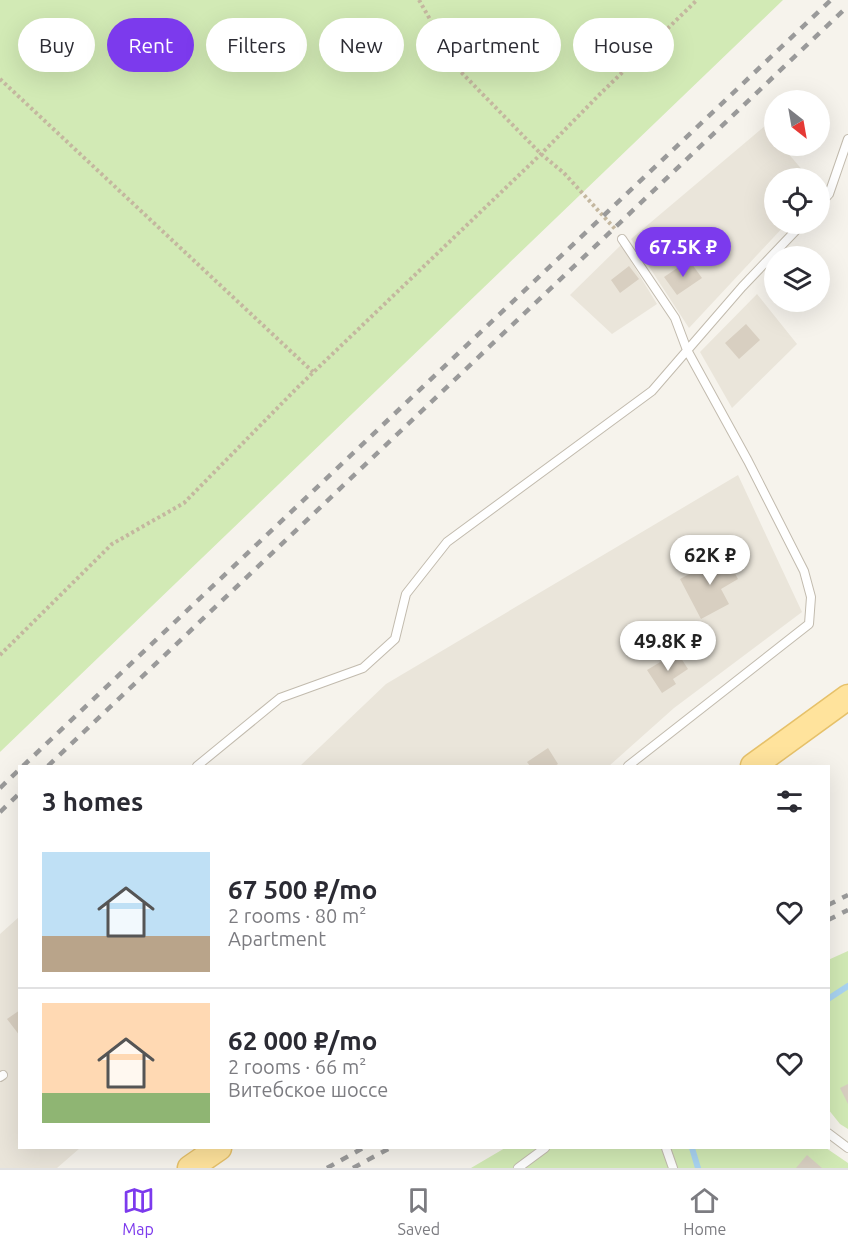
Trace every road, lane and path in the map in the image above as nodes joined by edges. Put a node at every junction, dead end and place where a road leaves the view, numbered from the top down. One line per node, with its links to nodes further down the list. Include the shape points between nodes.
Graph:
1 (419, 0): 5 (path, via 459,70)
2 (697, 0): 5 (path)
3 (0, 79): 10 (path)
4 (848, 139): 6 (lane)
5 (541, 154): 8 (path, via 564,172); 10 (path)
6 (830, 194)
7 (793, 234): 9 (lane)
8 (622, 239): 9 (lane, via 675,318)
9 (687, 350): 13 (lane, via 652,392 447,542 406,594 395,639 363,668 280,698); 14 (lane, via 804,571 811,597 809,624)
10 (313, 372): 11 (path, via 184,502 112,544)
11 (0, 654)
12 (848, 697): 15 (main road)
13 (197, 765)
14 (629, 765)
15 (754, 765)
16 (830, 1134): 17 (lane)
17 (848, 1148)
18 (218, 1149): 21 (main road)
19 (544, 1149): 22 (lane)
20 (666, 1149): 23 (lane)
21 (190, 1168)
22 (518, 1168)
23 (673, 1168)

